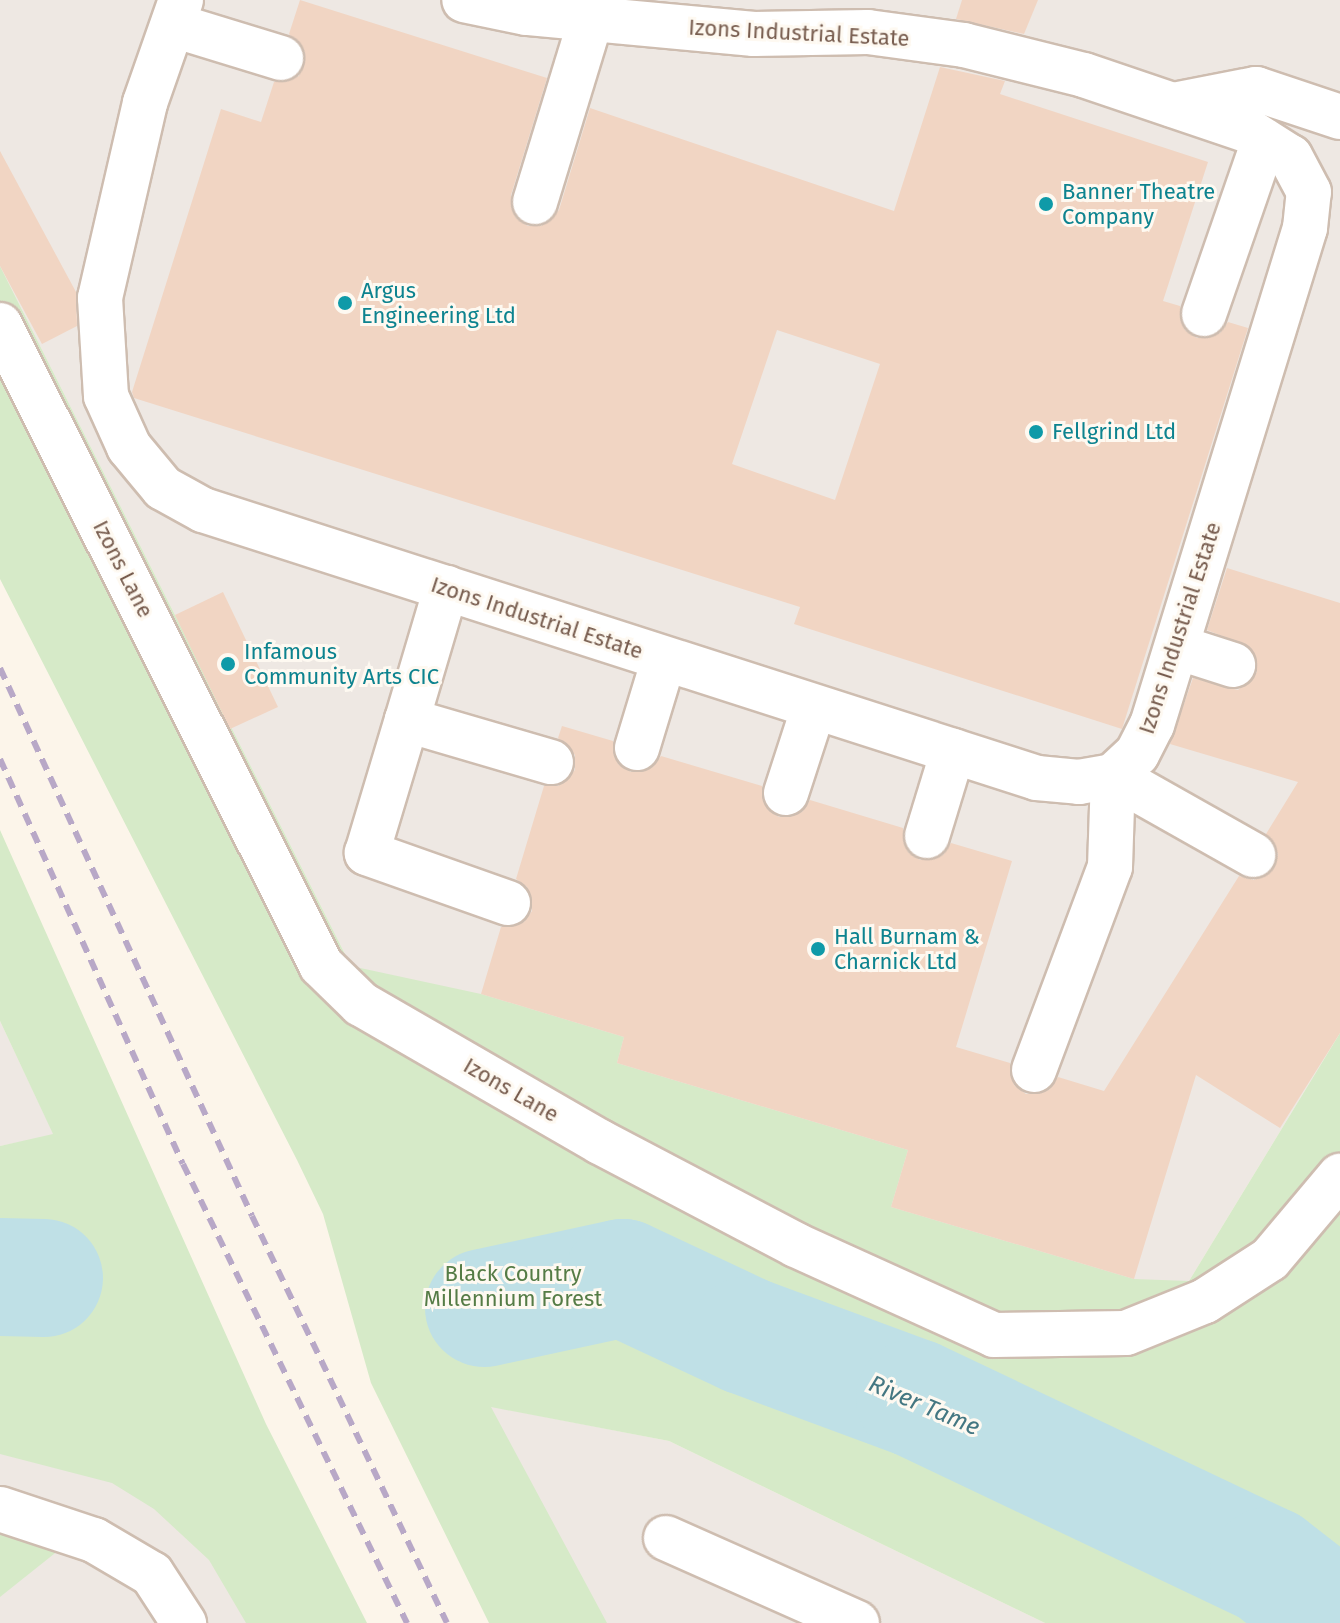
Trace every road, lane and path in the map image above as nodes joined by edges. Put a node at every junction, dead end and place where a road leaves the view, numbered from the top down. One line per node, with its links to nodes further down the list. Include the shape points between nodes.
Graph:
1 (464, 0): 3 (street, Izons Industrial Estate)
2 (177, 13): 4 (street); 11 (street, Izons Industrial Estate, via 145,103 100,298 106,396 129,447 163,488 203,510)
3 (591, 19): 5 (street, Izons Industrial Estate, via 754,34 868,32 964,45 1084,75); 8 (street)
4 (281, 58)
5 (1172, 105): 6 (street, via 1256,89); 7 (street, Izons Industrial Estate)
6 (1340, 117)
7 (1264, 141): 9 (street); 12 (street, Izons Industrial Estate, via 1290,157 1309,192 1305,228)
8 (535, 202)
9 (1204, 314)
10 (0, 325): 26 (street, Izons Lane, via 321,965 361,1004 600,1142 796,1245 994,1335 1126,1333 1205,1301 1270,1259)
11 (446, 588): 13 (street, Izons Industrial Estate); 16 (street)
12 (1177, 647): 14 (street); 20 (street, Izons Industrial Estate, via 1152,725 1137,754)
13 (664, 659): 15 (street, Izons Industrial Estate); 17 (street)
14 (1233, 665)
15 (814, 707): 18 (street, Izons Industrial Estate); 21 (street)
16 (407, 720): 19 (street); 24 (street, via 367,853)
17 (637, 748)
18 (953, 751): 20 (street, Izons Industrial Estate, via 1037,778 1079,782); 22 (street)
19 (551, 762)
20 (1113, 776): 23 (street); 25 (street, via 1110,867)
21 (786, 793)
22 (927, 836)
23 (1253, 855)
24 (508, 903)
25 (1034, 1070)
26 (1340, 1176)
27 (0, 1509): 29 (street, via 94,1540 152,1574)
28 (666, 1538): 30 (street)
29 (184, 1623)
30 (857, 1623)

